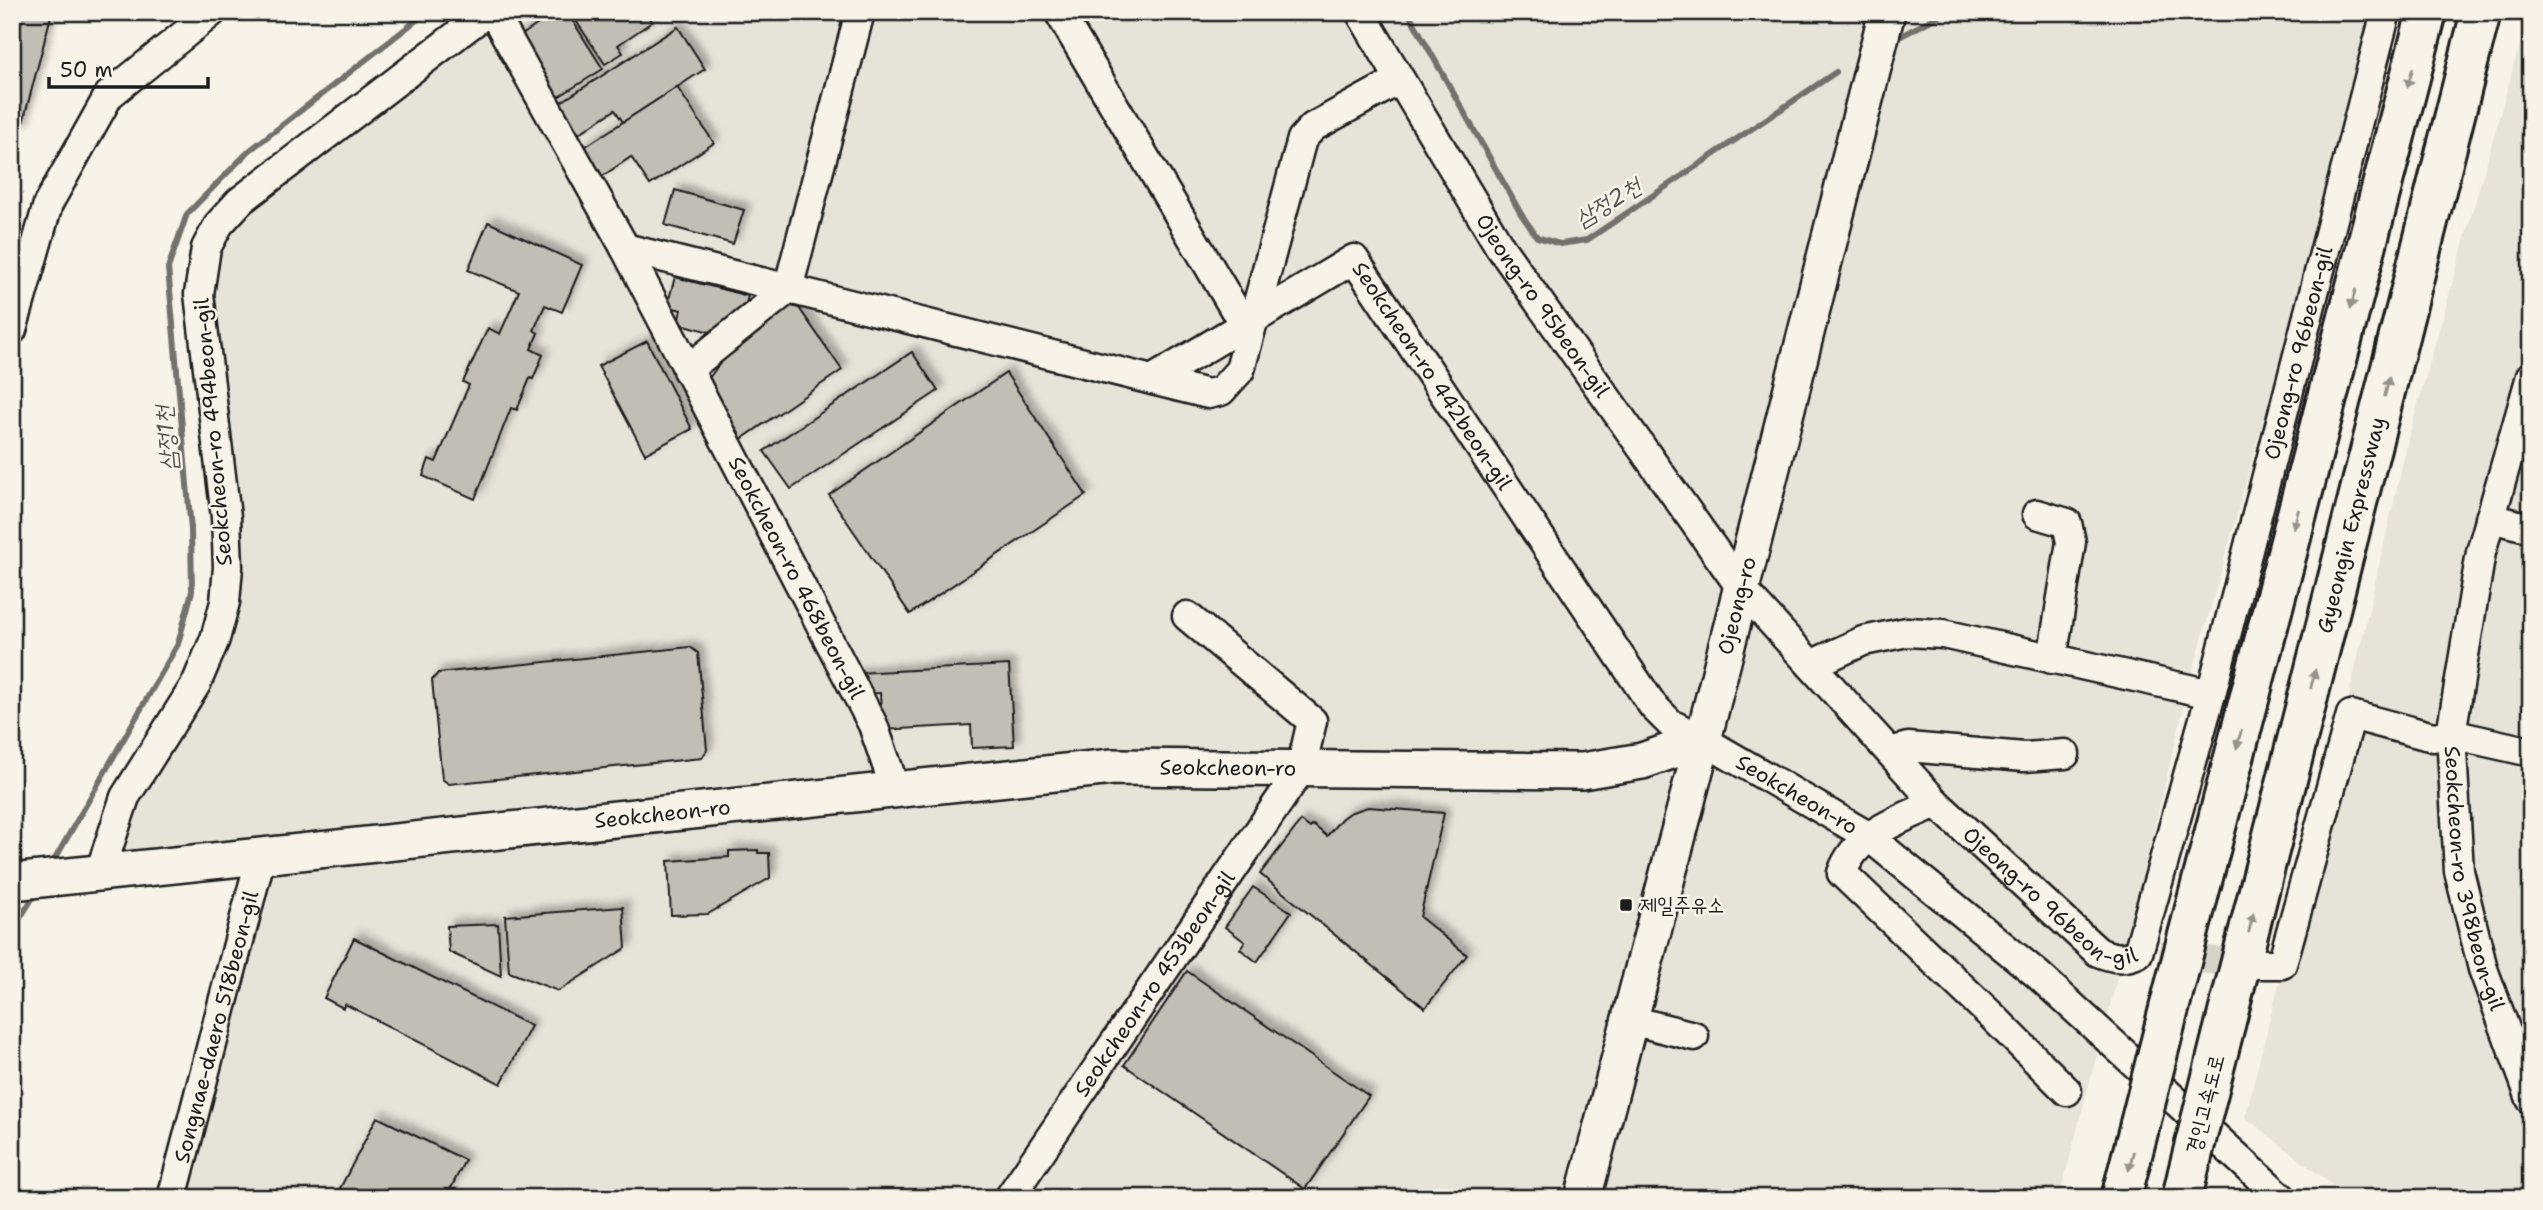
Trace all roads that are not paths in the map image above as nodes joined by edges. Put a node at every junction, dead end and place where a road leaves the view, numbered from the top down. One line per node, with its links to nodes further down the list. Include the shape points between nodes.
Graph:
1 (212, 12): 17 (street, via 109,95 48,204)
2 (487, 12): 39 (street, Seokcheon-ro 494beon-gil, via 240,201 219,224 206,248 199,294 226,517 225,602 196,684 125,797)
3 (493, 12): 14 (street, Seokcheon-ro 468beon-gil)
4 (860, 12): 15 (street)
5 (1059, 12): 16 (street, via 1235,310)
6 (1360, 12): 12 (street, Ojeong-ro 95beon-gil)
7 (1887, 12): 24 (main road, Ojeong-ro)
8 (2386, 12): 28 (street, Ojeong-ro 96beon-gil)
9 (2427, 12): 51 (highway, one-way to 51, bridge)
10 (2481, 12): 13 (highway, Gyeongin Expressway)
11 (2502, 12): 13 (highway)
12 (1399, 80): 16 (street, via 1312,127 1302,139); 24 (street, Ojeong-ro 95beon-gil, via 1500,247)
13 (2430, 216): 44 (highway, Gyeongin Expressway, one-way to 13)
14 (625, 248): 15 (street); 18 (street, Seokcheon-ro 468beon-gil)
15 (788, 289): 18 (street); 20 (street)
16 (1253, 319): 20 (street); 20 (street, via 1240,370 1221,391 1208,394); 30 (street, Seokcheon-ro 442beon-gil, via 1354,259 1653,705 1671,724)
17 (12, 330)
18 (687, 370): 35 (street, Seokcheon-ro 468beon-gil, via 873,725)
19 (2531, 376): 22 (street, Seokcheon-ro 398beon-gil)
20 (1152, 380)
21 (2037, 514): 26 (street, via 2067,523 2071,542)
22 (2490, 518): 23 (street); 29 (street, Seokcheon-ro 398beon-gil)
23 (2531, 528)
24 (1741, 588): 27 (street, Ojeong-ro 96beon-gil); 30 (main road, Ojeong-ro)
25 (1187, 616): 34 (street, via 1312,722)
26 (2052, 659): 27 (street, via 1942,634 1907,632 1863,641); 28 (street)
27 (1811, 665): 31 (street, Ojeong-ro 96beon-gil)
28 (2211, 694): 36 (street, Ojeong-ro 96beon-gil, via 2148,954 2127,958 2098,952)
29 (2451, 734): 32 (street); 41 (street, via 2433,737 2351,715); 46 (street, Seokcheon-ro 398beon-gil, via 2459,871 2483,969)
30 (1703, 740): 34 (main road, Seokcheon-ro, via 1642,761 1583,771); 37 (street, Seokcheon-ro); 42 (main road, Ojeong-ro)
31 (1890, 752): 33 (street, via 1908,747 2024,757); 36 (street, Ojeong-ro 96beon-gil)
32 (2531, 752)
33 (2065, 754)
34 (1301, 769): 35 (main road, Seokcheon-ro, via 1113,767); 48 (street, Seokcheon-ro 453beon-gil)
35 (892, 790): 38 (main road, Seokcheon-ro)
36 (1936, 803): 37 (street)
37 (1868, 835): 45 (street, via 1847,859 1842,873); 52 (street, Seokcheon-ro, via 2037,974)
38 (261, 856): 39 (main road, Seokcheon-ro); 49 (street, Songnae-daero 518beon-gil)
39 (100, 872): 40 (main road, Seokcheon-ro)
40 (12, 882)
41 (2270, 964)
42 (1630, 1020): 43 (street); 50 (main road, Ojeong-ro)
43 (1693, 1036)
44 (2222, 1037): 47 (highway, 경인고속도로, bridge)
45 (2067, 1091)
46 (2531, 1099)
47 (2185, 1185)
48 (1019, 1196)
49 (172, 1198)
50 (1583, 1198)
51 (2121, 1198)
52 (2283, 1198)

